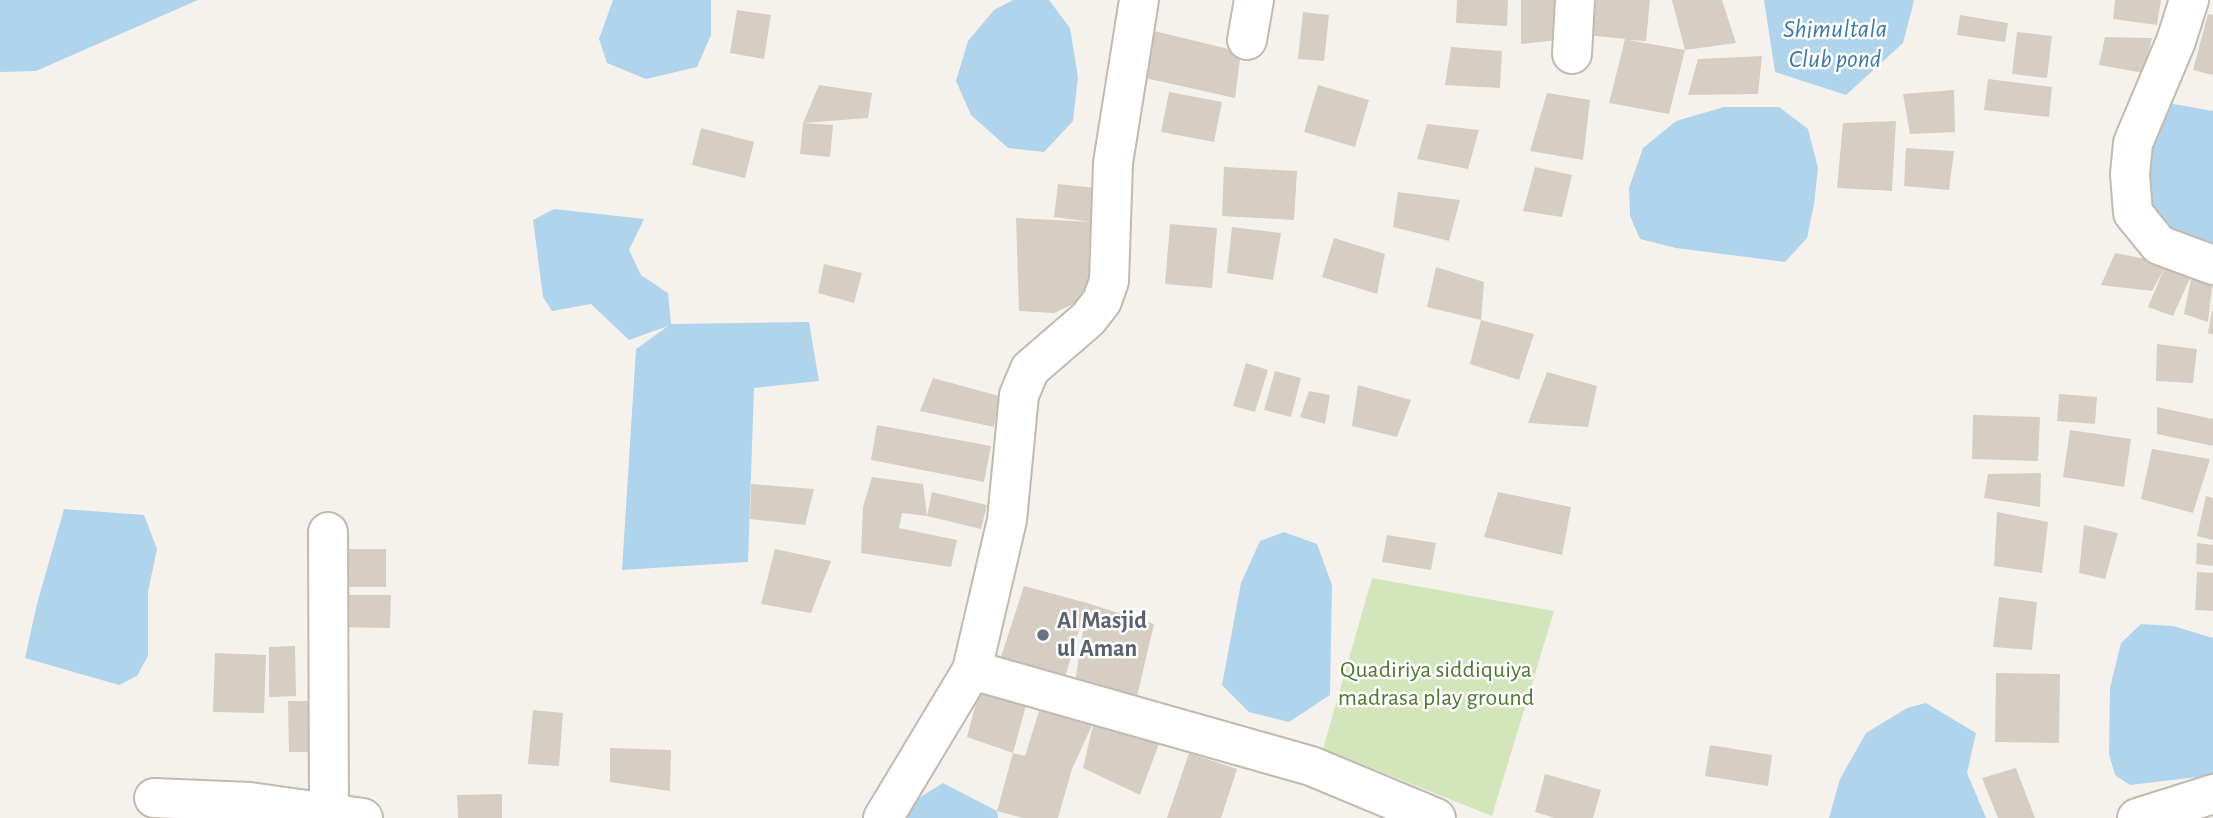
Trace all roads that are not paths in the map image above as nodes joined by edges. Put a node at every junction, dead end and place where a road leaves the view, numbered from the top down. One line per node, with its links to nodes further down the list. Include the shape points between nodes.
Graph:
1 (1139, 0): 9 (street, via 1113,163 1109,281 1102,301 1088,318 1030,369 1019,395 1007,520)
2 (1254, 0): 5 (street)
3 (1575, 0): 6 (street)
4 (2189, 0): 7 (street, via 2133,143 2133,213 2159,245)
5 (1247, 40)
6 (1572, 54)
7 (2213, 265)
8 (328, 532): 12 (street)
9 (972, 670): 13 (street); 14 (street, via 1311,766)
10 (2213, 794): 15 (street)
11 (154, 798): 12 (street, via 250,802)
12 (346, 815)
13 (883, 818)
14 (1436, 818)
15 (2137, 818)

